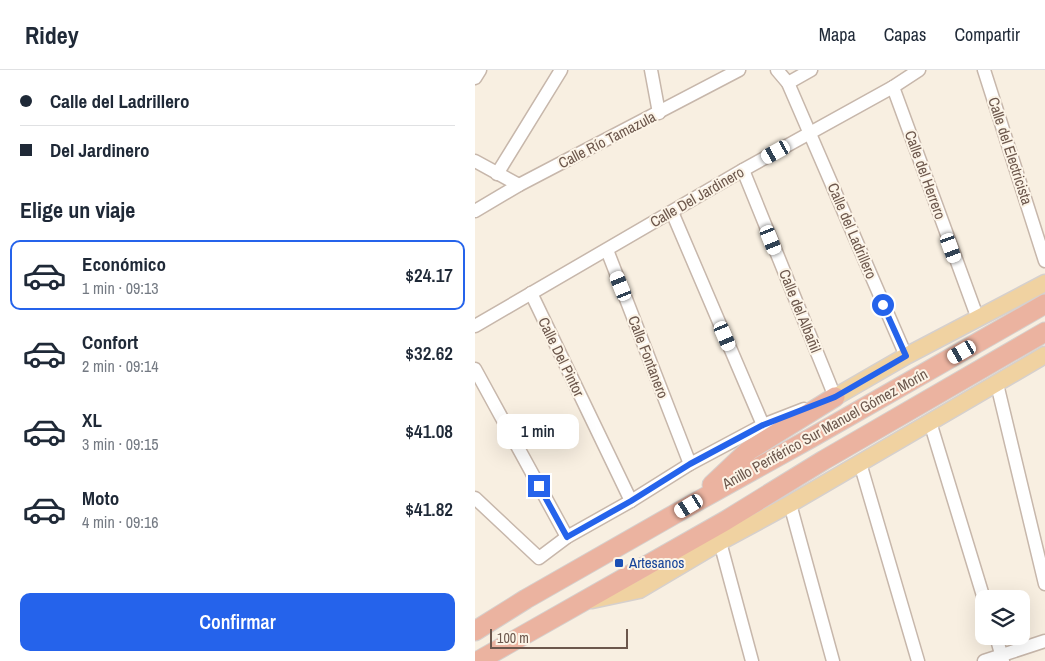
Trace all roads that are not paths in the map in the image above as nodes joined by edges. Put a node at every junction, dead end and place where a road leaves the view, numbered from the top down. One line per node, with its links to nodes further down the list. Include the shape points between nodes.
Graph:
1 (480, 70): 9 (street)
2 (561, 70): 16 (street)
3 (651, 70): 12 (street)
4 (739, 70): 12 (street, Calle Río Tamazula)
5 (777, 70): 10 (street, Calle del Ladrillero)
6 (811, 70): 10 (street)
7 (919, 70): 11 (street, Calle Del Jardinero)
8 (984, 70): 21 (street, Calle del Electricista)
9 (475, 78)
10 (789, 83): 13 (street, Calle del Ladrillero)
11 (893, 87): 13 (street, Calle Del Jardinero); 25 (street, Calle del Herrero)
12 (659, 113): 17 (street, Calle Río Tamazula)
13 (810, 133): 15 (street, Calle Del Jardinero); 28 (street, Calle del Ladrillero)
14 (475, 161): 16 (street)
15 (743, 170): 19 (street, Calle Del Jardinero); 32 (street, Calle del Albañil)
16 (497, 174): 17 (street)
17 (519, 185): 18 (street, Calle Río Tamazula)
18 (475, 211)
19 (672, 212): 20 (street, Calle Del Jardinero); 34 (street)
20 (607, 250): 23 (street, Calle Del Jardinero); 36 (street, Calle Fontanero)
21 (1045, 261)
22 (1045, 283): 25 (main road)
23 (531, 293): 26 (street, Calle Del Jardinero); 38 (street, Calle Del Pintor)
24 (1045, 304): 40 (highway, Anillo Periférico Sur Manuel Gómez Morín)
25 (978, 319): 28 (main road)
26 (475, 326)
27 (1045, 332): 45 (highway, Anillo Periférico Sur Manuel Gómez Morín)
28 (906, 356): 32 (main road)
29 (1045, 356): 31 (main road)
30 (475, 369): 41 (street)
31 (997, 384): 33 (main road); 43 (street)
32 (835, 397): 34 (street); 40 (highway, via 748,451)
33 (930, 422): 35 (main road); 44 (street)
34 (763, 425): 36 (street)
35 (860, 462): 39 (main road); 53 (street)
36 (690, 464): 38 (street)
37 (475, 498): 41 (street, via 539,558)
38 (631, 501): 41 (street)
39 (790, 504): 42 (main road); 52 (street)
40 (689, 506): 46 (highway, Anillo Periférico Sur Manuel Gómez Morín)
41 (567, 537)
42 (720, 542): 45 (main road, via 639,590); 51 (street)
43 (1045, 584)
44 (981, 590)
45 (585, 601): 50 (highway, Anillo Periférico Sur Manuel Gómez Morín)
46 (475, 631)
47 (1045, 641): 49 (street)
48 (998, 645): 49 (street)
49 (1002, 658): 54 (street)
50 (478, 661)
51 (752, 661)
52 (833, 661)
53 (918, 661)
54 (983, 661)

